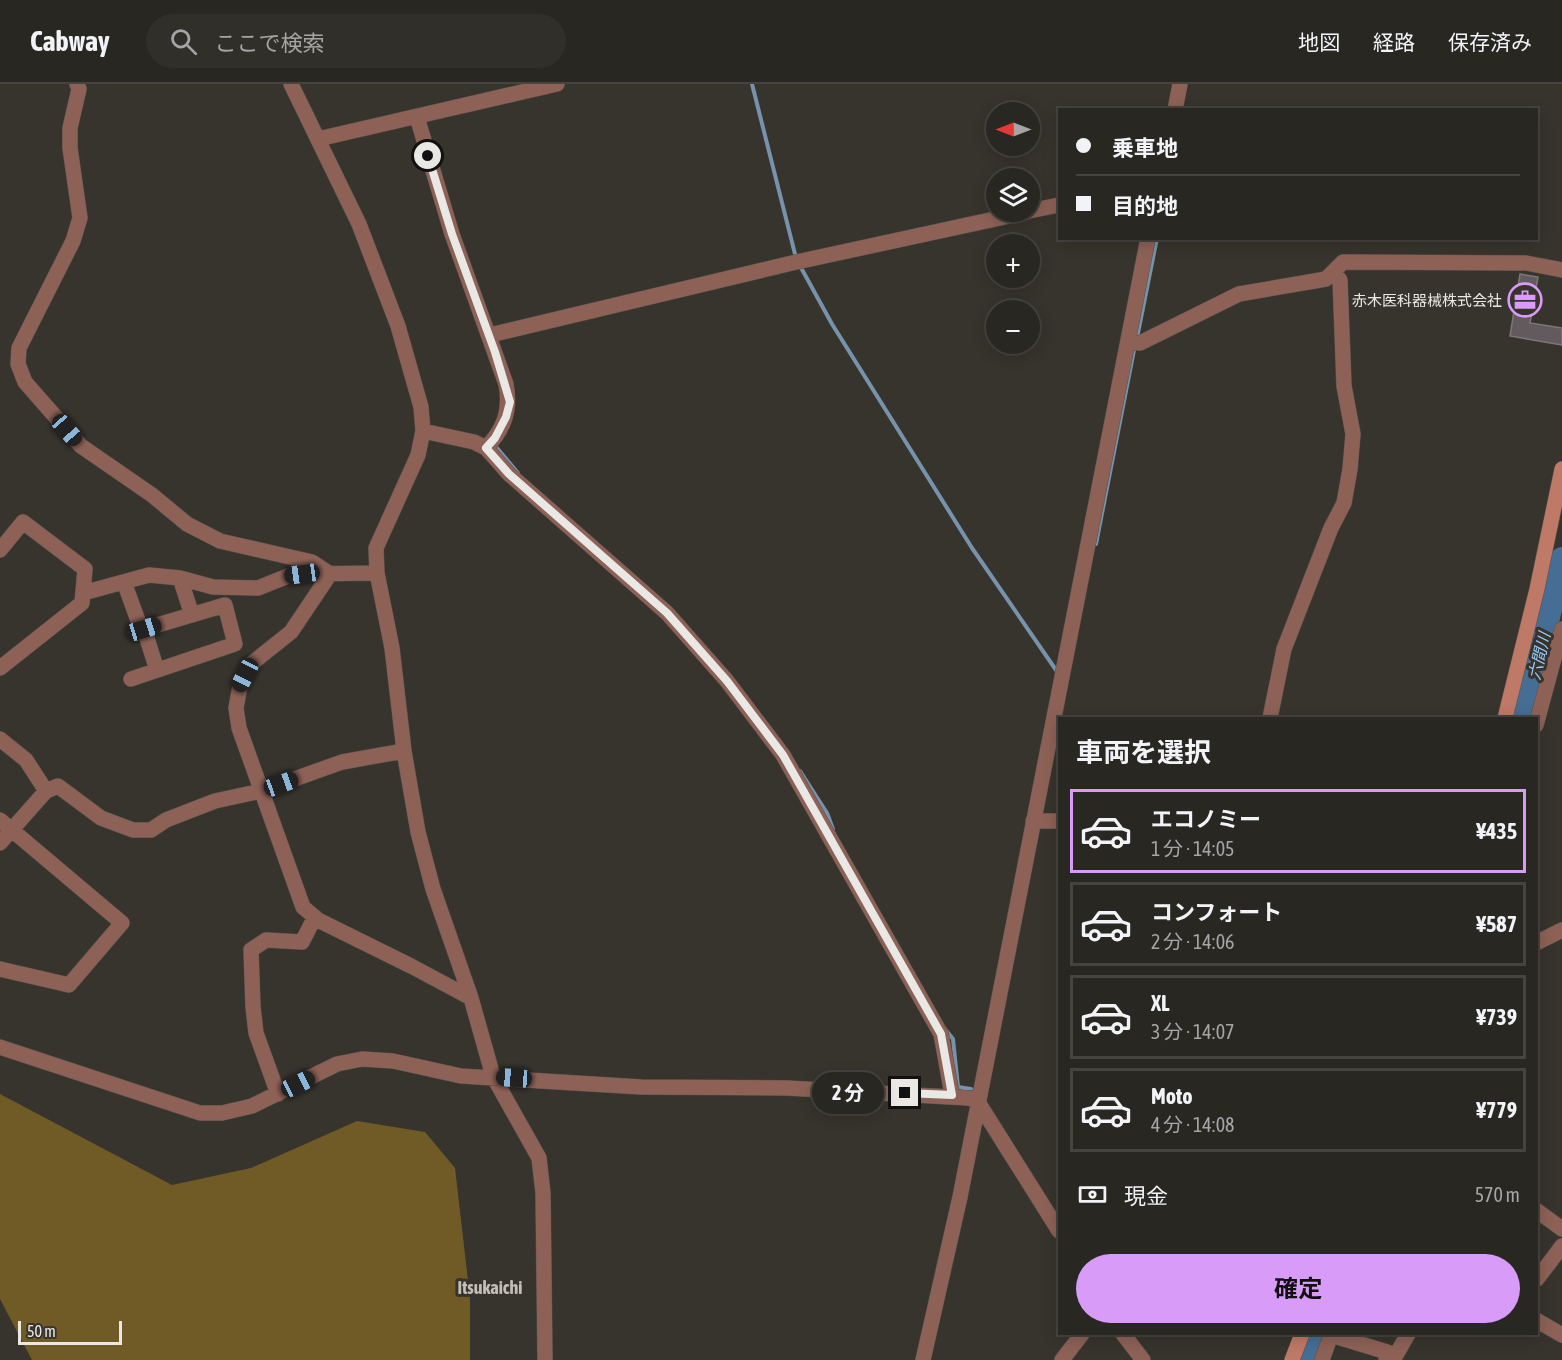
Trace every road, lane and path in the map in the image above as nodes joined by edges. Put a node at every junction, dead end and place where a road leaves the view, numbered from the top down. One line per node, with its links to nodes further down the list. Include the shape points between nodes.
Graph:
1 (77, 84): 22 (street, via 70,148 80,218 73,241 19,348 18,364 25,382 81,446 152,495 186,524 220,541 312,562)
2 (291, 84): 8 (street)
3 (557, 84): 5 (street)
4 (1180, 84): 6 (street)
5 (529, 87): 7 (street)
6 (1174, 108)
7 (417, 117): 8 (street); 15 (street, via 452,234)
8 (318, 139): 17 (street, via 359,224 398,327 418,397)
9 (1058, 205): 10 (street)
10 (1040, 209)
11 (986, 220): 15 (street)
12 (1148, 240): 16 (street)
13 (1562, 270): 14 (street, via 1526,263 1343,262)
14 (1334, 272): 16 (street, via 1326,279 1239,294); 33 (street, via 1340,280 1344,386 1353,434 1350,469 1344,503 1284,649)
15 (490, 335): 18 (street, via 510,402 506,417)
16 (1133, 342): 32 (street)
17 (423, 431): 18 (street); 21 (street, via 418,455 376,548)
18 (486, 448): 52 (street, via 509,474 667,613 727,681 783,755 941,1034)
19 (1562, 469): 34 (main road)
20 (0, 550): 25 (street, via 23,522 85,569)
21 (376, 573): 22 (street); 38 (street, via 392,648)
22 (330, 574): 23 (street, via 288,576 258,588 213,587); 40 (street, via 291,632 251,664 240,686 236,708 239,729)
23 (180, 578): 24 (street, via 149,575); 26 (street)
24 (124, 582): 25 (street); 27 (street)
25 (83, 594): 29 (street, via 82,603)
26 (192, 615): 27 (street); 30 (street, via 225,605 236,644)
27 (144, 629): 30 (street)
28 (1562, 629): 35 (street)
29 (2, 662)
30 (157, 670): 31 (street)
31 (131, 679)
32 (1063, 717)
33 (1270, 717)
34 (1505, 717)
35 (1538, 718)
36 (0, 739): 39 (street, via 26,760)
37 (1058, 746): 41 (street)
38 (404, 751): 40 (street, via 342,762); 48 (street, via 427,866)
39 (46, 791): 40 (street, via 58,786 100,818 133,830 151,830 215,801); 42 (street)
40 (261, 791): 44 (street, via 303,907)
41 (1044, 822): 53 (street)
42 (6, 825): 43 (street); 47 (street, via 122,923 69,985)
43 (0, 843)
44 (315, 917): 48 (street); 51 (street, via 302,942 266,940 251,950 256,1033)
45 (1562, 930): 46 (street)
46 (1538, 942)
47 (0, 969)
48 (471, 999): 50 (street)
49 (0, 1047): 51 (street, via 200,1113 242,1109)
50 (493, 1076): 51 (street, via 461,1076 393,1061 362,1059 337,1064); 52 (street, via 641,1087); 68 (street, via 539,1158 544,1238)
51 (278, 1094)
52 (952, 1095): 53 (street, via 975,1099)
53 (982, 1109): 55 (street); 69 (street)
54 (1538, 1215): 56 (street)
55 (1058, 1229)
56 (1562, 1229)
57 (1562, 1246): 58 (street)
58 (1538, 1279)
59 (1538, 1321): 66 (street)
60 (1081, 1335): 70 (street)
61 (1124, 1335): 71 (street)
62 (1302, 1335): 72 (main road)
63 (1332, 1335): 73 (street)
64 (1334, 1335): 67 (street)
65 (1407, 1335): 67 (street, via 1396,1355)
66 (1562, 1335)
67 (1387, 1356)
68 (544, 1360)
69 (923, 1360)
70 (1062, 1360)
71 (1143, 1360)
72 (1292, 1360)
73 (1322, 1360)

